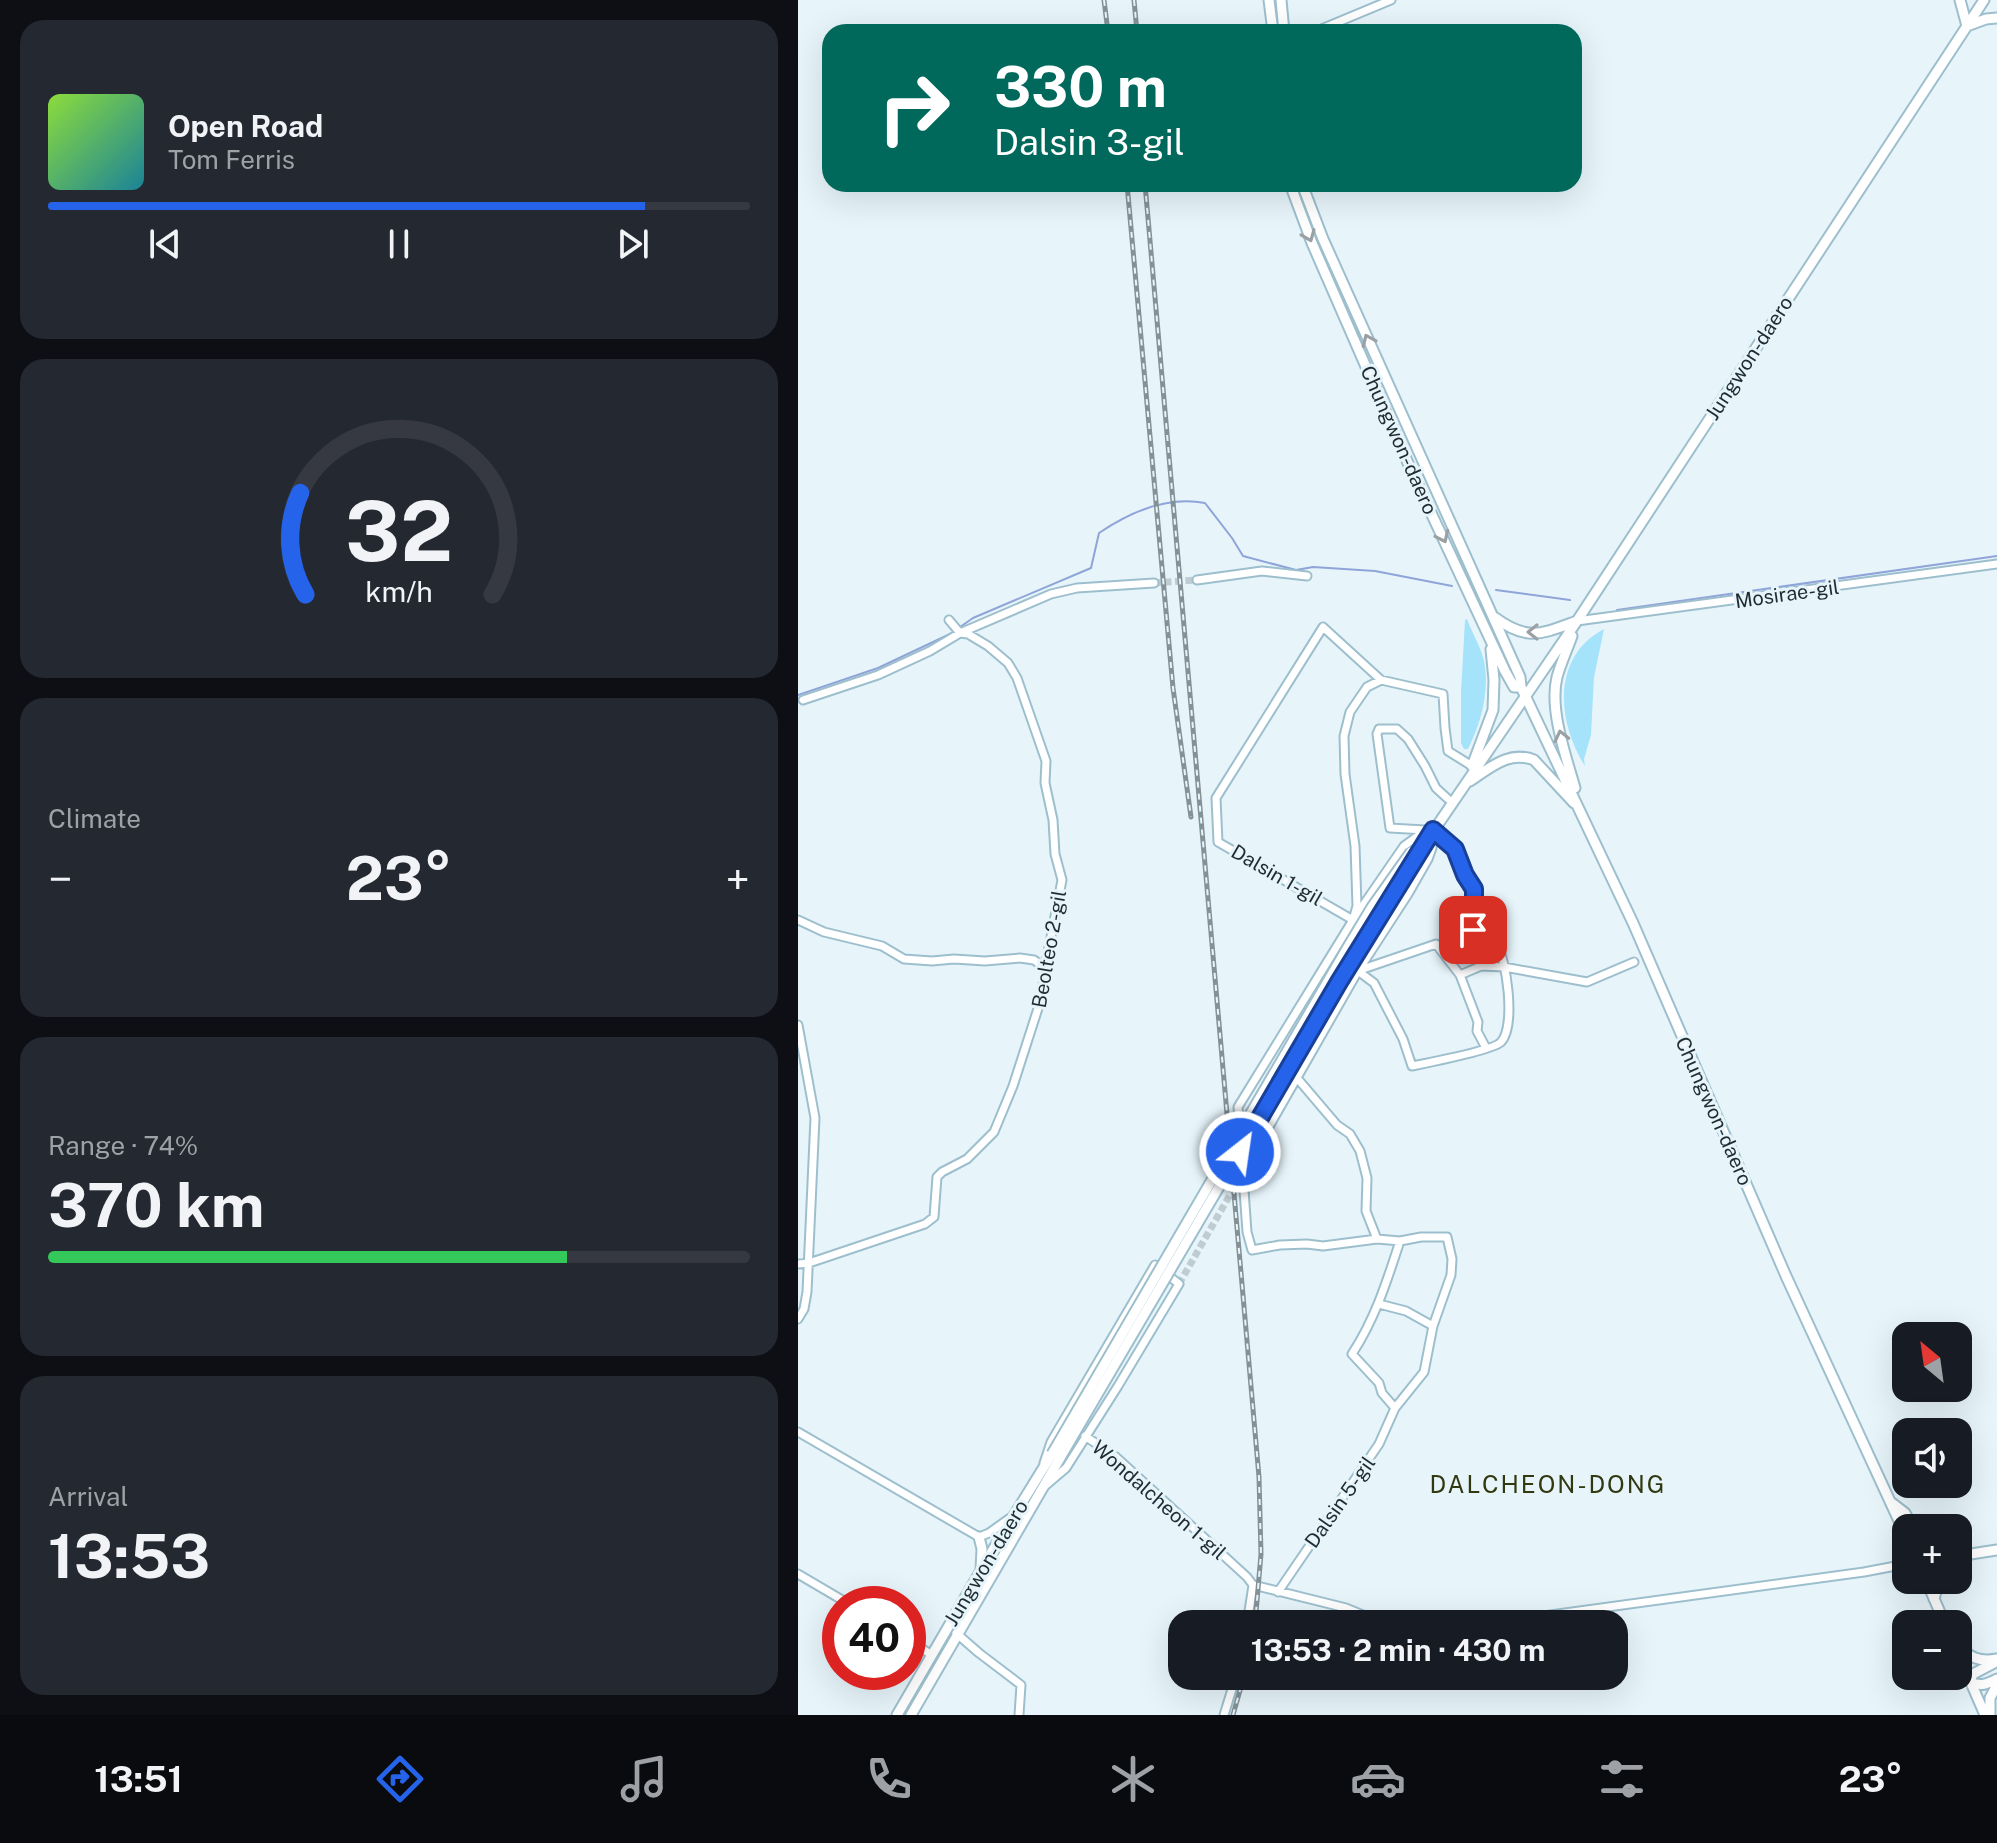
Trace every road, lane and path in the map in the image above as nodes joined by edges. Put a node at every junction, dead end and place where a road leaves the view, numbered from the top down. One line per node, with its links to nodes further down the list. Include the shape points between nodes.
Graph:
1 (1269, 0): 7 (street)
2 (1281, 0): 8 (street)
3 (1391, 0): 9 (street)
4 (1960, 0): 10 (street)
5 (1984, 0): 10 (street, Jungwon-daero)
6 (1997, 18): 10 (street)
7 (1272, 24)
8 (1283, 24)
9 (1333, 24)
10 (1967, 26): 19 (street, Jungwon-daero)
11 (1293, 192): 21 (street, Chungwon-daero, one-way to 21)
12 (1305, 192): 17 (street, Chungwon-daero, one-way to 12)
13 (1997, 564): 19 (street, Mosirae-gil)
14 (1307, 576): 15 (street, via 1262,571)
15 (1197, 580)
16 (1154, 583): 20 (street, via 1051,594)
17 (1491, 615): 19 (street, one-way to 17, via 1531,634); 23 (street, Chungwon-daero)
18 (949, 620): 20 (street)
19 (1577, 621): 24 (street, Jungwon-daero); 30 (street, one-way to 19, via 1556,705 1556,680)
20 (960, 633): 25 (street, via 878,675); 36 (street, Beolteo 2-gil, via 1008,663 1046,761 1062,880)
21 (1490, 641): 23 (street, Chungwon-daero, via 1514,687); 27 (street, via 1493,710)
22 (1381, 680): 27 (street, Dalsin 1-gil, via 1443,694 1448,751); 33 (street, Dalsin 1-gil, via 1357,700 1344,736 1356,861); 33 (street, Dalsin 1-gil, via 1323,627 1216,798 1218,842)
23 (1521, 687): 24 (street, Chungwon-daero)
24 (1526, 697): 26 (street, Jungwon-daero); 30 (street, Chungwon-daero)
25 (803, 700)
26 (1512, 714): 27 (street, Jungwon-daero); 28 (street, Jungwon-daero)
27 (1472, 766): 29 (street, Jungwon-daero)
28 (1464, 785): 30 (street, via 1503,760 1526,757); 31 (street, Jungwon-daero)
29 (1448, 799): 31 (street, Jungwon-daero); 31 (street, via 1408,739 1397,729 1379,729 1390,828)
30 (1581, 811): 56 (street, Chungwon-daero)
31 (1429, 830): 33 (street, via 1404,846); 35 (street, via 1455,849 1474,889 1473,930 1497,943); 37 (street, via 1428,859); 53 (street, Jungwon-daero, bridge)
32 (798, 920): 36 (street, via 882,946 904,959 1020,958)
33 (1353, 920): 42 (street, via 1238,1107)
34 (1634, 962): 35 (street, via 1587,982)
35 (1504, 967): 38 (street, via 1481,966); 40 (street, via 1510,1004 1503,1040)
36 (1045, 968): 45 (street, Beolteo 2-gil, via 1037,1017 994,1132 967,1159 937,1177 934,1217)
37 (1358, 971): 38 (street, via 1436,944); 40 (street, via 1374,983 1412,1066); 41 (street)
38 (1460, 975): 40 (street)
39 (798, 1025): 45 (street, via 815,1118)
40 (1486, 1048)
41 (1297, 1078): 42 (street); 43 (street, via 1360,1151 1367,1178 1366,1211)
42 (1243, 1172): 43 (street, Dalsin 5-gil, via 1252,1250)
43 (1377, 1239): 44 (street, Dalsin 5-gil)
44 (1400, 1241): 47 (street); 49 (street, Dalsin 5-gil, via 1447,1237 1451,1275)
45 (809, 1263): 46 (street, Beolteo 2-gil); 48 (street)
46 (798, 1264)
47 (1379, 1304): 49 (street); 50 (street, via 1352,1354)
48 (798, 1319)
49 (1433, 1326): 50 (street, Dalsin 5-gil, via 1424,1372)
50 (1395, 1408): 68 (street, Dalsin 5-gil, via 1379,1444)
51 (798, 1432): 60 (street)
52 (1085, 1436): 54 (street, via 1179,1284 1155,1265 1051,1442); 55 (street, Wondalcheon 1-gil, via 1066,1468); 66 (street, Wondalcheon 1-gil, via 1116,1457)
53 (1056, 1456): 54 (street, Jungwon-daero); 55 (street, Jungwon-daero)
54 (1040, 1474): 59 (street, Jungwon-daero)
55 (1042, 1489): 77 (street, Jungwon-daero)
56 (1890, 1502): 57 (street, Chungwon-daero); 58 (street)
57 (1896, 1514)
58 (1906, 1514)
59 (1015, 1515): 60 (street); 64 (street, Jungwon-daero)
60 (979, 1537): 64 (street)
61 (1997, 1550): 62 (street)
62 (1972, 1554)
63 (1892, 1567): 74 (street)
64 (981, 1572): 76 (street, Jungwon-daero)
65 (798, 1574): 67 (street)
66 (1253, 1585): 68 (street); 72 (street)
67 (822, 1588)
68 (1278, 1592): 73 (street)
69 (1932, 1594): 71 (street)
70 (1935, 1594): 71 (street)
71 (1934, 1599): 75 (street)
72 (1249, 1610)
73 (1351, 1610)
74 (1586, 1610)
75 (1939, 1610)
76 (948, 1626): 77 (street); 79 (street, Jungwon-daero)
77 (958, 1634): 89 (street, Jungwon-daero); 90 (street, via 1021,1685)
78 (926, 1651): 79 (street)
79 (932, 1655): 88 (street, Jungwon-daero)
80 (1972, 1657): 81 (street)
81 (1997, 1660): 82 (street)
82 (1972, 1677)
83 (1997, 1679): 84 (street)
84 (1972, 1683)
85 (1997, 1685): 92 (street)
86 (1972, 1686): 92 (street)
87 (1232, 1690): 91 (street)
88 (897, 1715)
89 (911, 1715)
90 (1019, 1715)
91 (1224, 1715)
92 (1988, 1715)

